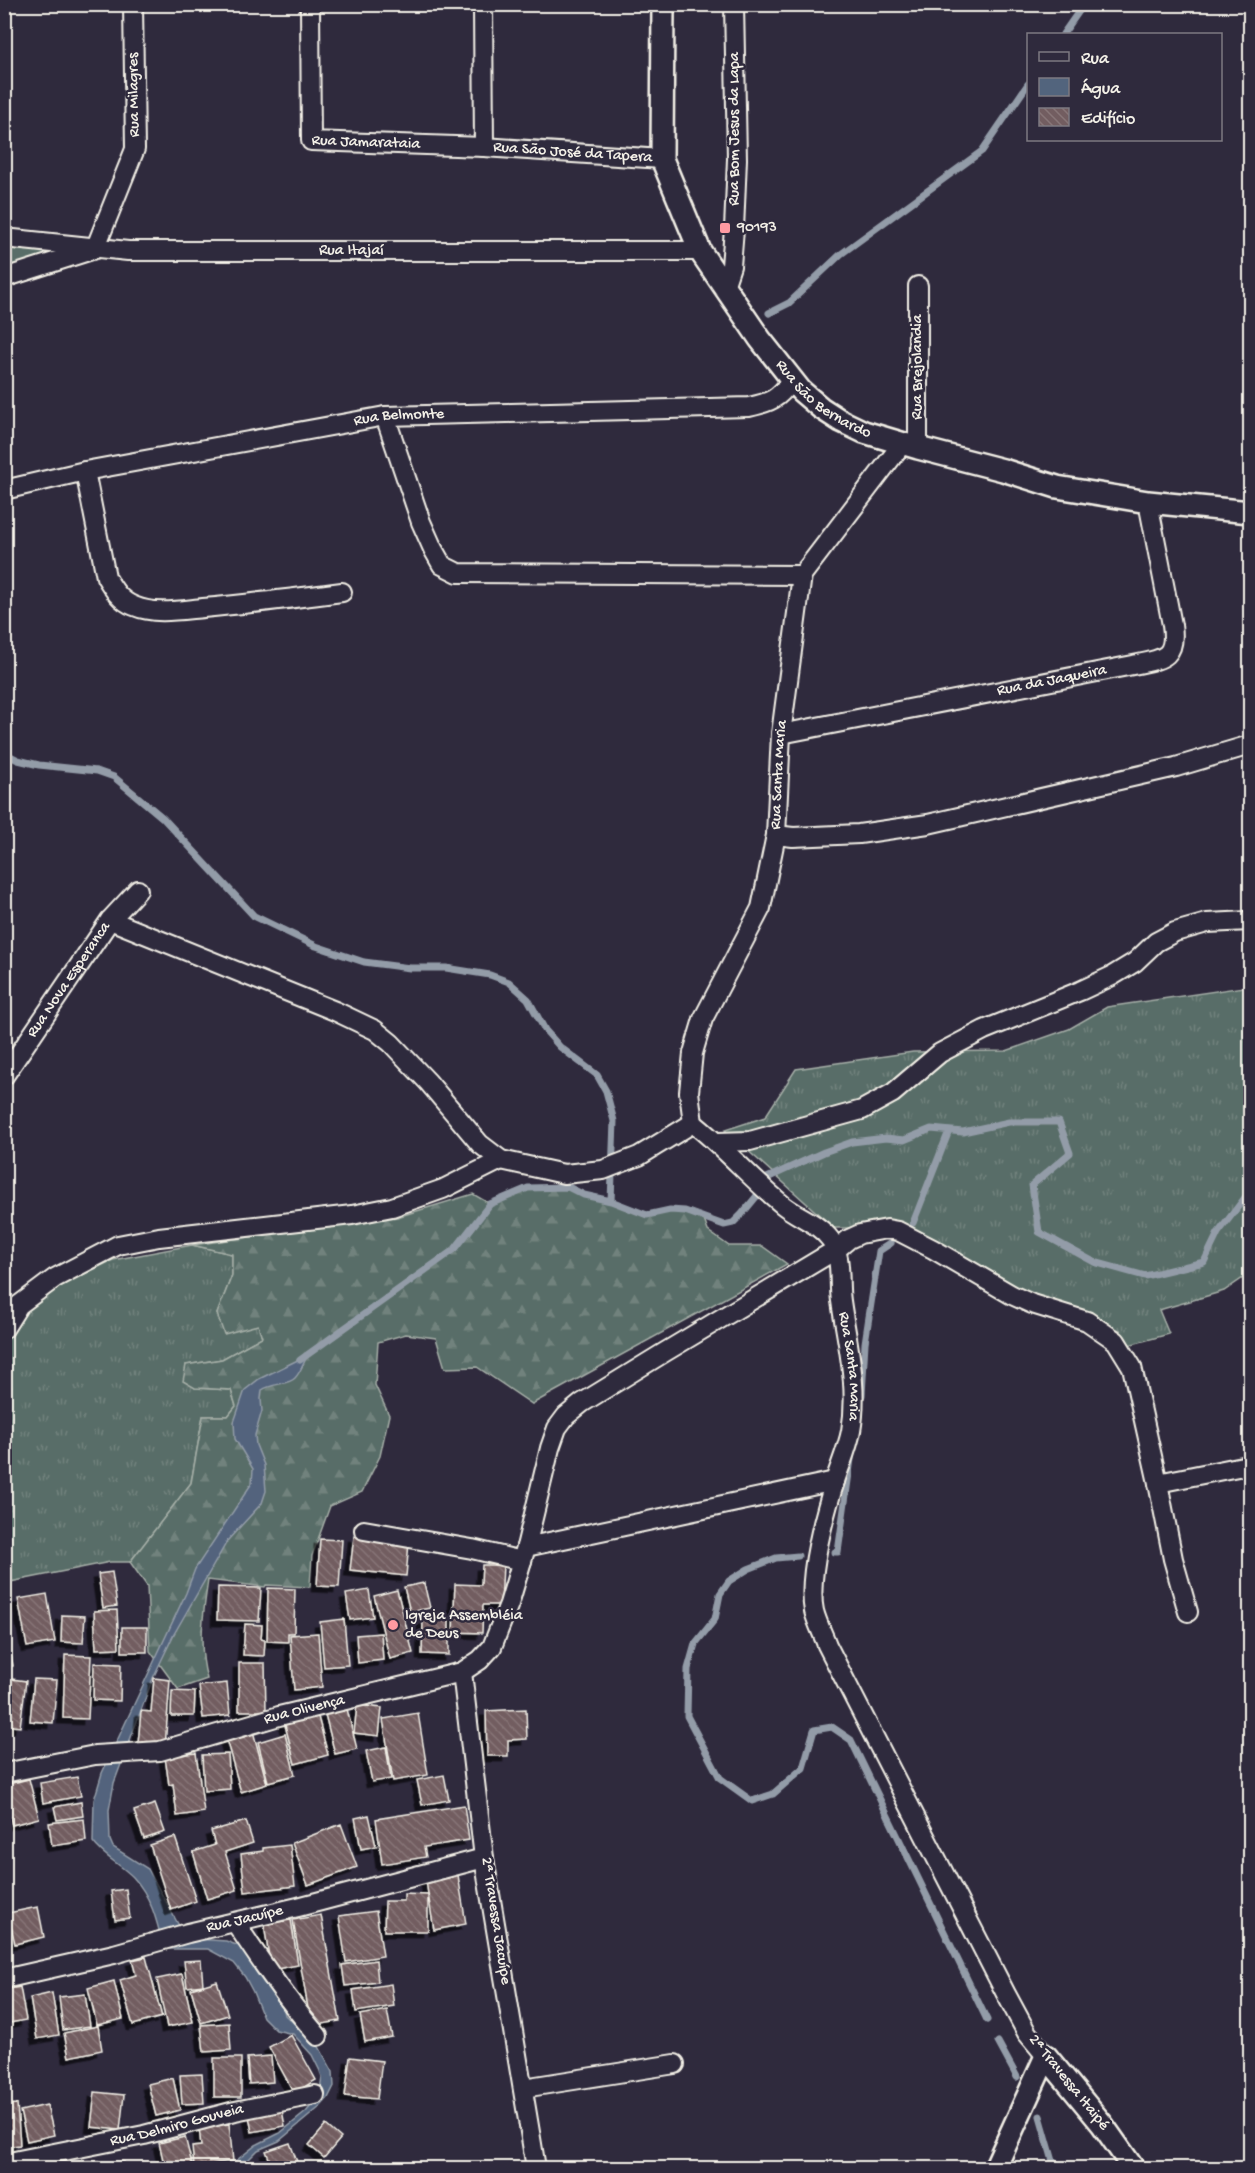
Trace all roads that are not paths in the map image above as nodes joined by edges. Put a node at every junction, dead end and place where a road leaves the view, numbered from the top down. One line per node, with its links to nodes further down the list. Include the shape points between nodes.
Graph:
1 (133, 4): 9 (street, Rua Milagres, via 135,149)
2 (310, 4): 6 (street, Rua Jamarataia, via 311,141)
3 (483, 4): 6 (street, Rua São José da Tapera)
4 (663, 4): 7 (street, Rua São Bernardo)
5 (734, 4): 13 (street, Rua Bom Jesus da Lapa, via 737,159 731,266)
6 (484, 147): 7 (street, Rua São José da Tapera)
7 (662, 159): 10 (street, Rua São Bernardo)
8 (4, 238): 9 (street, Rua Itajaí)
9 (95, 249): 10 (street, Rua Itajaí); 11 (street)
10 (700, 251): 13 (street, Rua São Bernardo)
11 (4, 278)
12 (918, 286): 16 (street, Rua Brejolandia)
13 (724, 287): 14 (street, Rua São Bernardo)
14 (792, 381): 15 (street, Rua Belmonte, via 781,395 749,407); 16 (street, Rua São Bernardo, via 841,421)
15 (385, 416): 17 (street, Rua Belmonte); 21 (street, via 433,549 442,565 458,573)
16 (910, 446): 19 (street, Rua São Bernardo, via 1057,487); 21 (street)
17 (85, 471): 18 (street, Rua Belmonte); 22 (street, via 106,577 115,592 134,606 159,611)
18 (4, 490)
19 (1148, 502): 20 (street, Rua São Bernardo); 23 (street, Rua da Jaqueira, via 1174,641 1170,653 1160,660)
20 (1251, 512)
21 (801, 575): 23 (street, Rua Santa Maria)
22 (342, 592)
23 (781, 734): 25 (street, Rua Santa Maria)
24 (1251, 745): 25 (street, via 1176,767 928,824 859,834)
25 (776, 835): 30 (street, Rua Santa Maria, via 761,908 703,1019 693,1053 688,1092)
26 (138, 890): 27 (street, Rua Nova Esperanca)
27 (110, 920): 29 (street, Rua Nova Esperanca); 32 (street, via 375,1030 428,1082 480,1144)
28 (1251, 921): 31 (street, via 1207,923 1174,932 1112,976 984,1030 940,1053 892,1093 862,1110 750,1141)
29 (4, 1076)
30 (693, 1123): 31 (street); 32 (street, via 639,1156 603,1170 564,1174)
31 (718, 1143): 33 (street, via 773,1197 820,1228)
32 (501, 1160): 34 (street, via 443,1189 392,1207 118,1245 55,1278 19,1305)
33 (837, 1250): 36 (street, Rua Santa Maria, via 854,1398 851,1432); 37 (street, Rua Olivença, via 860,1234 898,1231 1012,1295 1088,1321 1102,1330 1116,1341 1132,1367); 39 (street, Rua Olivença, via 566,1416 550,1448)
34 (4, 1329)
35 (1251, 1470): 37 (street, via 1243,1466)
36 (835, 1481): 39 (street); 46 (street, Rua Santa Maria, via 813,1569 814,1612 827,1645)
37 (1158, 1483): 40 (street, Rua Olivença)
38 (364, 1530): 39 (street)
39 (524, 1554): 41 (street, Rua Olivença, via 492,1647)
40 (1188, 1612)
41 (462, 1672): 42 (street, Rua Olivença, via 279,1716 160,1750 101,1754); 43 (street, 2ª Travessa Jacuípe)
42 (4, 1773)
43 (484, 1858): 44 (street, Rua Jacuípe); 50 (street, 2ª Travessa Jacuípe)
44 (235, 1922): 45 (street, Rua Jacuípe); 47 (street)
45 (4, 1979)
46 (1006, 1994): 48 (street, 2ª Travessa Itaipé, via 1026,2033)
47 (318, 2036)
48 (1046, 2056): 54 (street); 55 (street, 2ª Travessa Itaipé)
49 (675, 2064): 50 (street)
50 (523, 2088): 53 (street, 2ª Travessa Jacuípe)
51 (315, 2095): 52 (street, Rua Delmiro Gouveia)
52 (4, 2163)
53 (537, 2169)
54 (994, 2169)
55 (1133, 2169)

